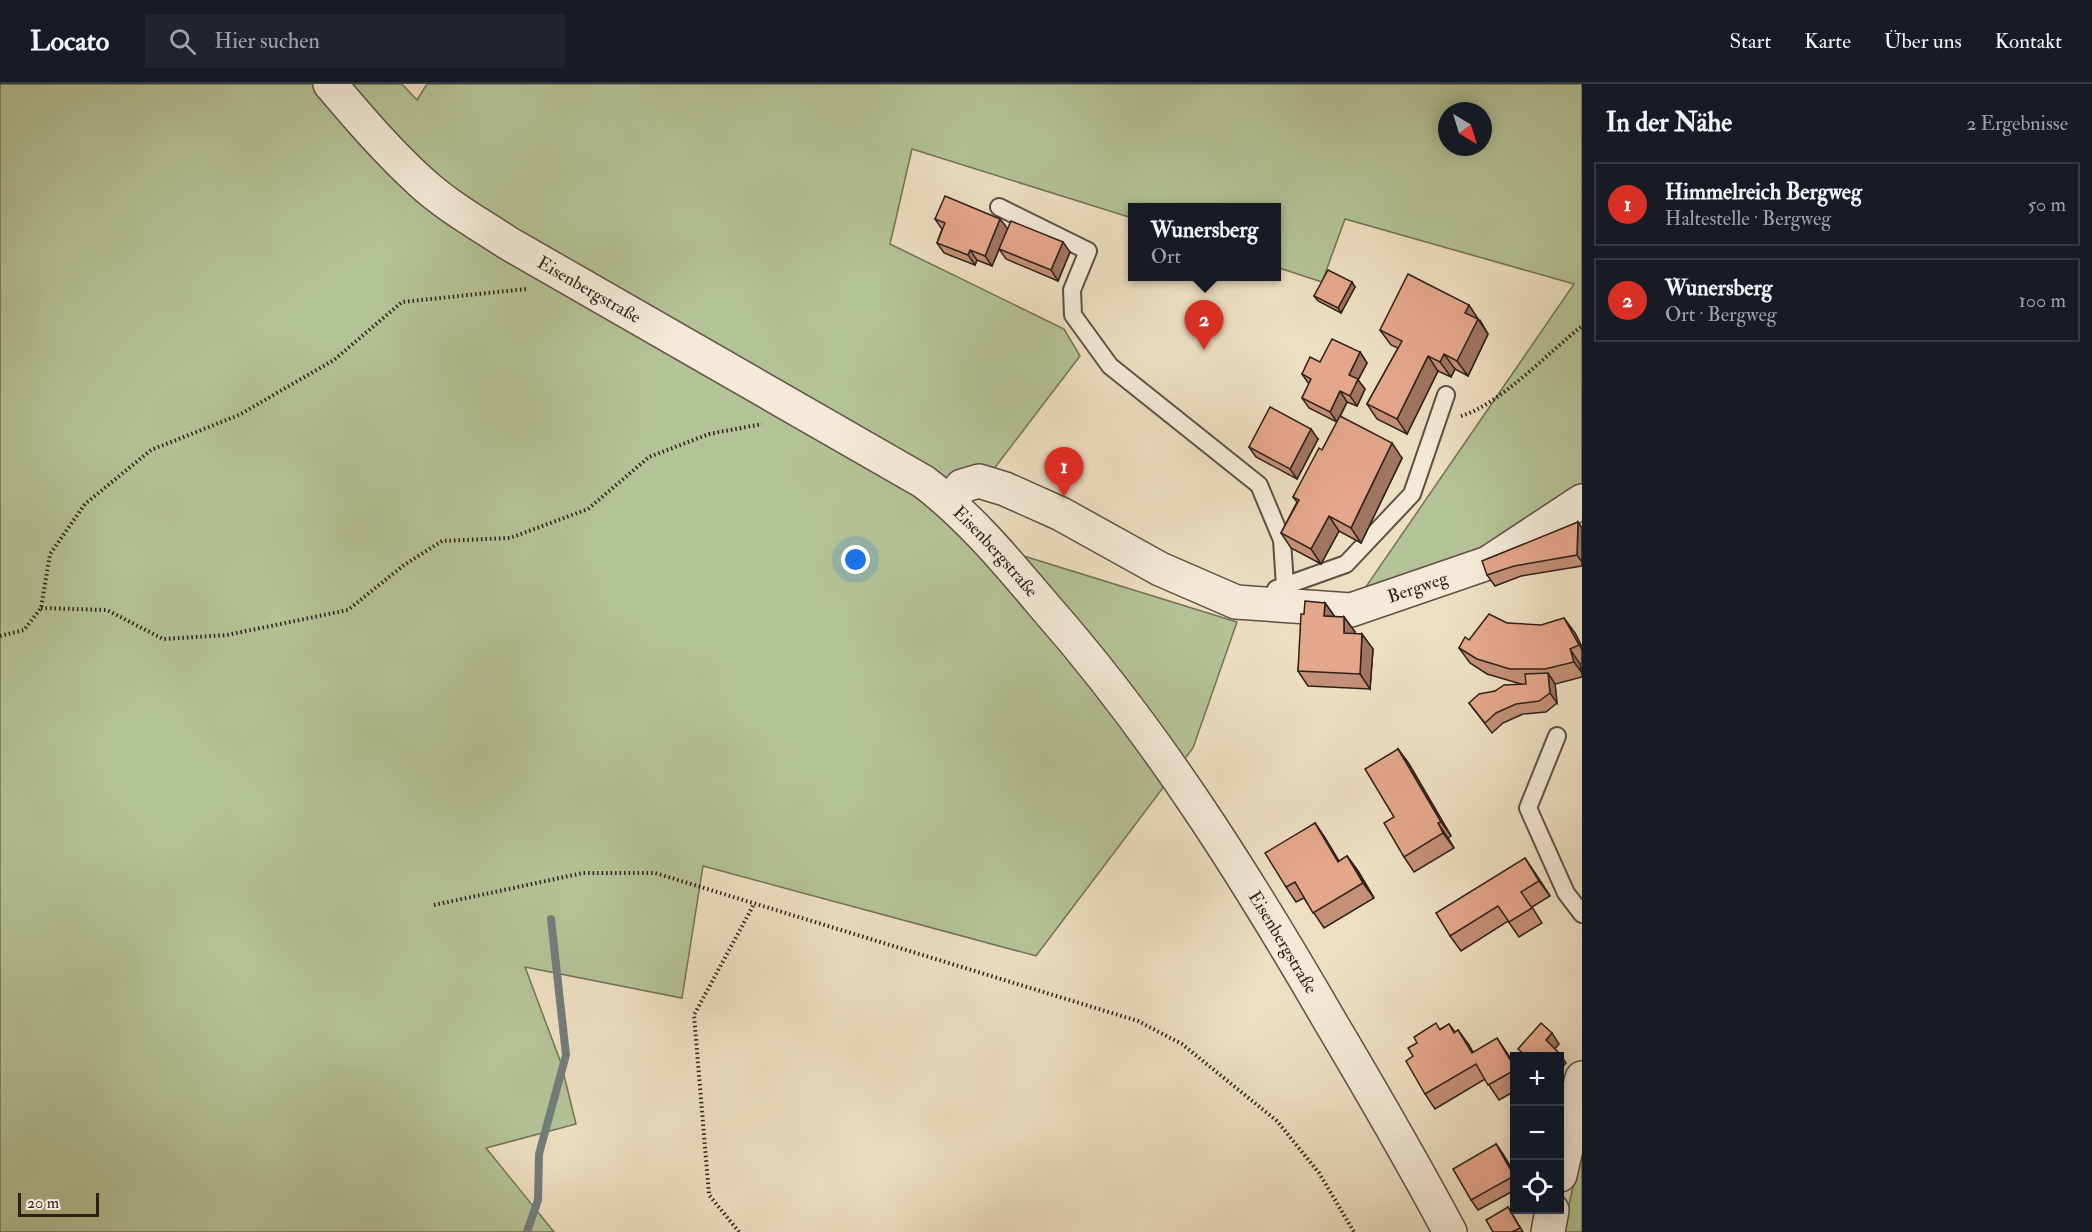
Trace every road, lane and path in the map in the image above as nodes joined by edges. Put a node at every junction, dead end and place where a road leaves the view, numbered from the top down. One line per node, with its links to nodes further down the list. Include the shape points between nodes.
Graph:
1 (330, 84): 9 (street, Eisenbergstraße, via 395,158 457,209 508,243 924,482)
2 (999, 207): 10 (lane, via 1088,251 1072,290 1073,315 1110,366 1259,485 1282,540)
3 (529, 289): 12 (path, via 402,302 334,360 239,415 151,450 85,504 50,554)
4 (1582, 326): 6 (path, via 1510,388 1475,412)
5 (1446, 395): 6 (lane)
6 (1437, 423): 10 (lane, via 1412,494 1346,564)
7 (765, 424): 12 (path, via 709,434 649,457 588,509 510,538 442,541 404,565 348,610 227,635 163,639 107,610)
8 (1582, 501): 11 (street, Bergweg, via 1488,563 1351,610)
9 (950, 502): 11 (street, Bergweg, via 962,486 979,482 1005,489 1061,514 1160,569); 23 (street, Eisenbergstraße, via 1070,635 1130,709 1288,949)
10 (1285, 586): 11 (lane)
11 (1236, 602)
12 (41, 609): 13 (path, via 24,630)
13 (0, 636)
14 (1557, 736): 17 (lane, via 1528,808 1566,893)
15 (754, 904): 16 (path, via 655,873 583,873); 21 (path, via 694,1016 709,1195); 22 (path, via 1138,1021 1182,1044 1277,1121 1319,1173)
16 (434, 906)
17 (1582, 914)
18 (1582, 1078): 19 (street)
19 (1563, 1160)
20 (1550, 1214): 24 (street)
21 (739, 1232)
22 (1354, 1232)
23 (1450, 1232)
24 (1548, 1232)

